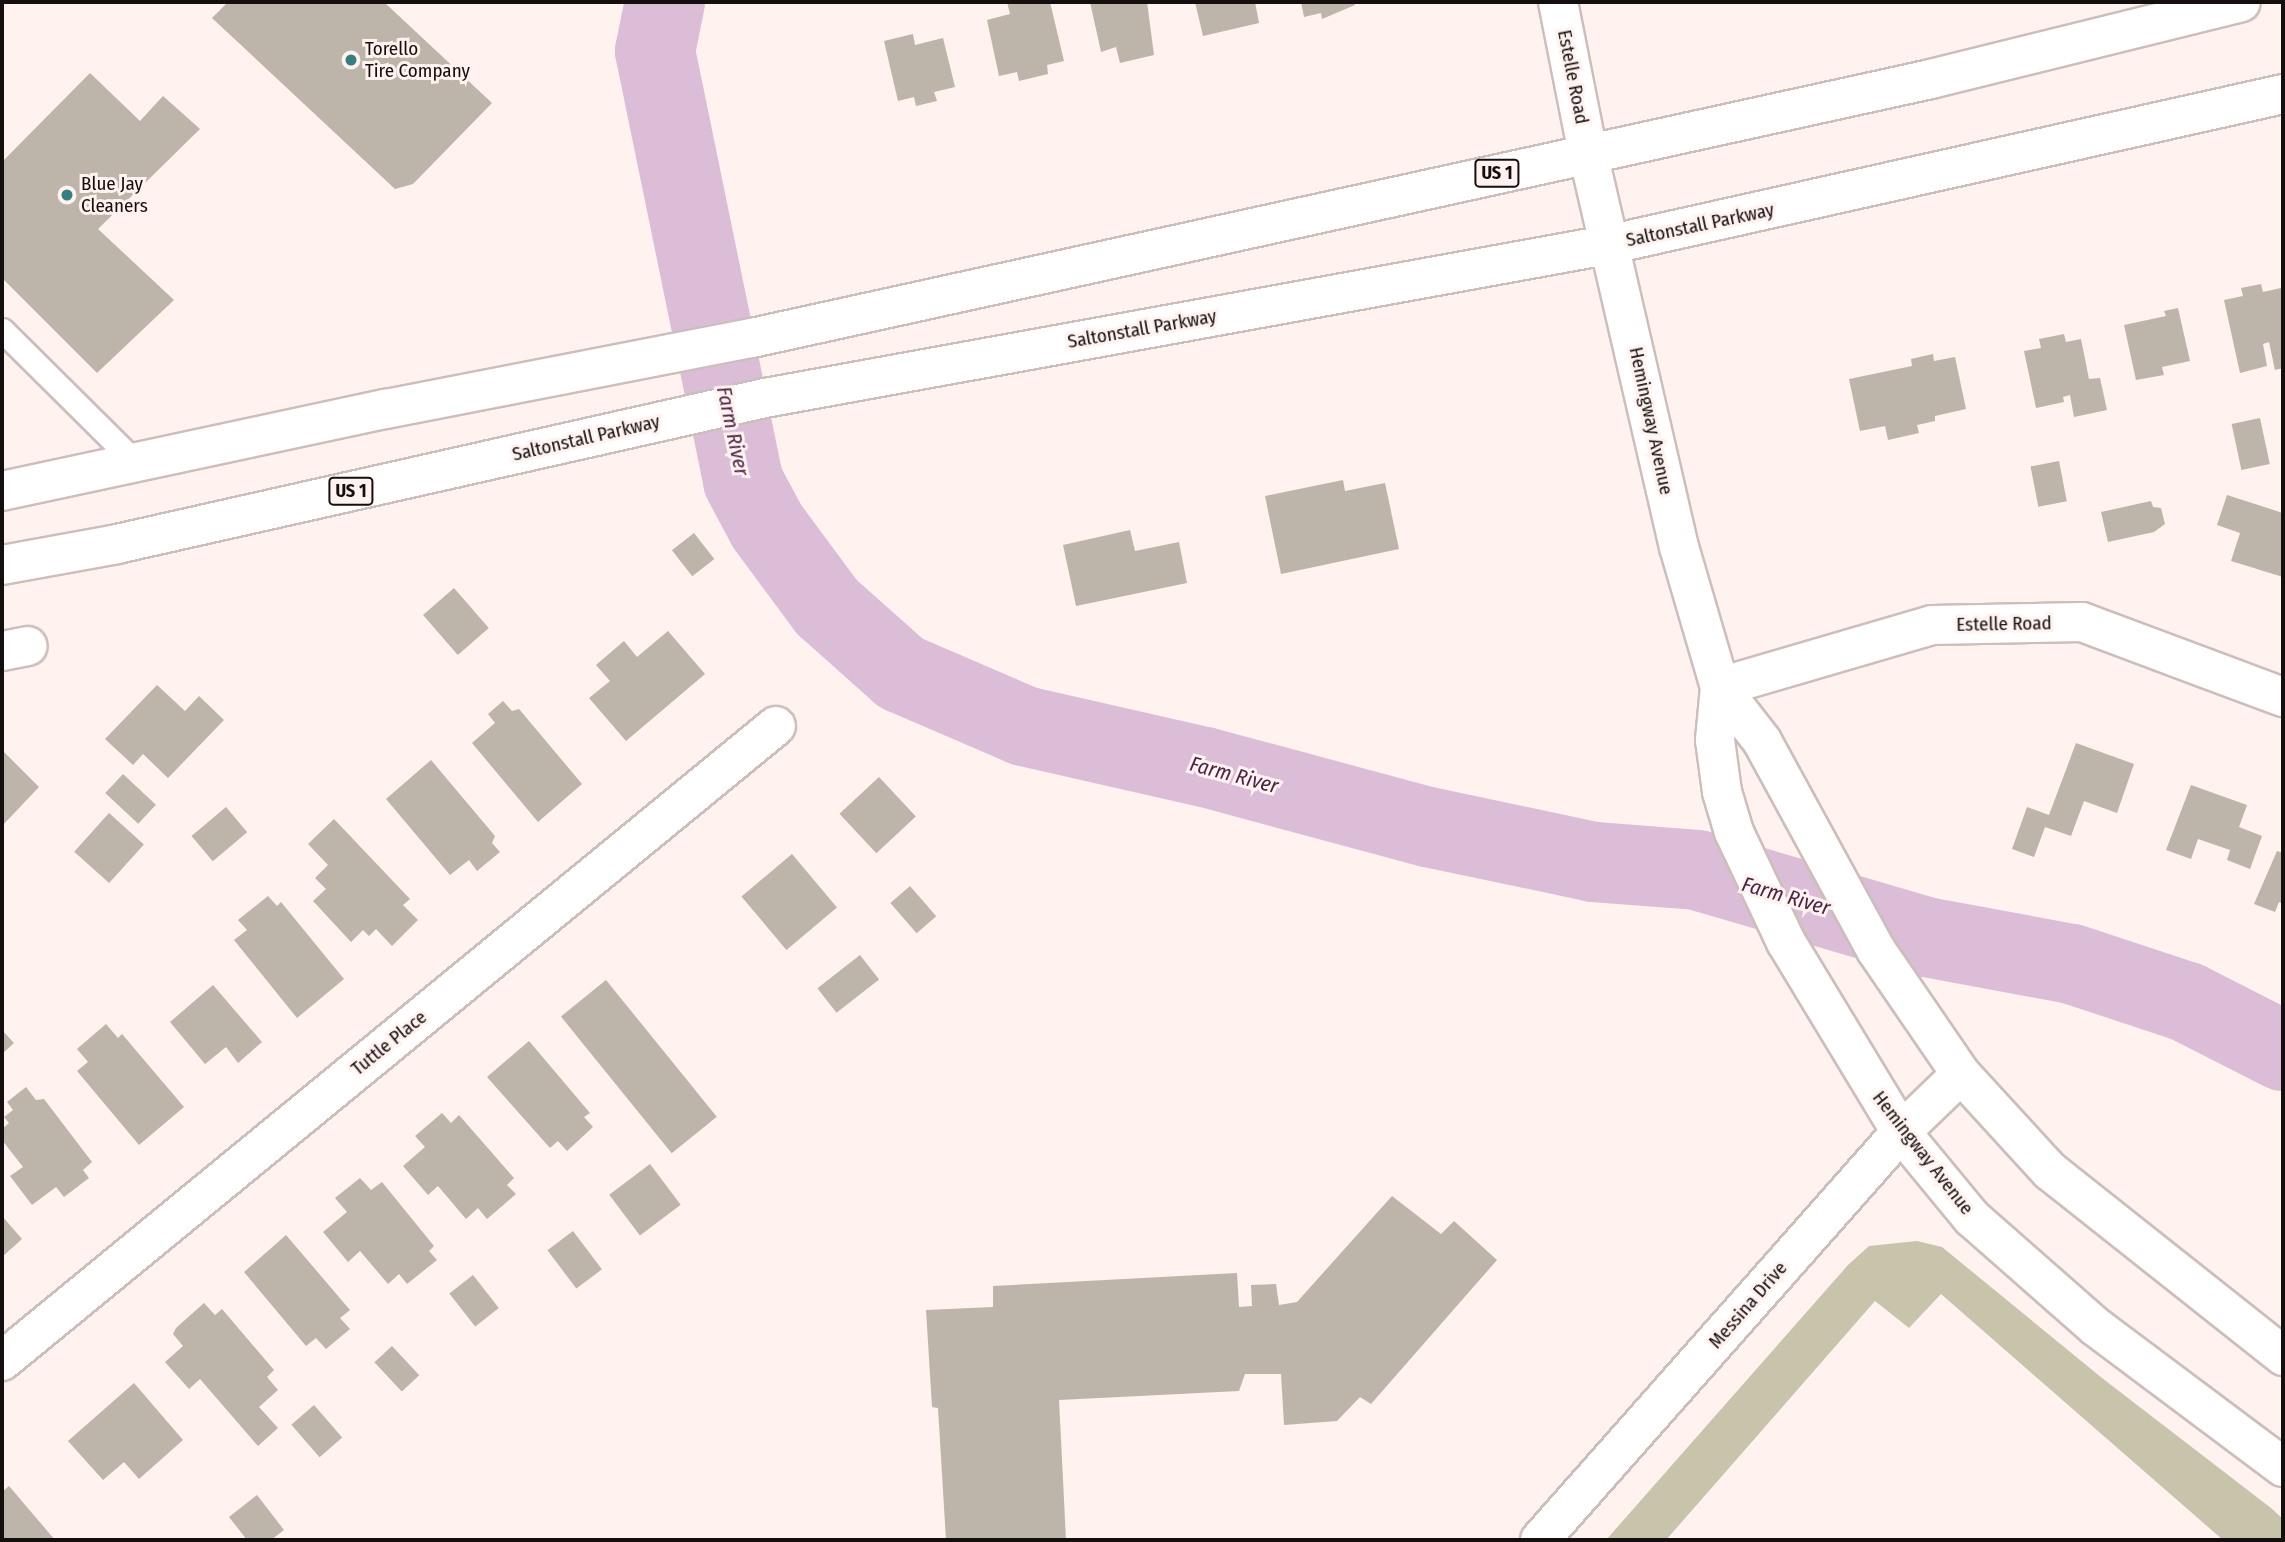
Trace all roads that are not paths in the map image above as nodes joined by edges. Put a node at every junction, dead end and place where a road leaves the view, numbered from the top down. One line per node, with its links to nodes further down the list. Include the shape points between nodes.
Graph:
1 (1558, 2): 4 (main road, Estelle Road)
2 (2241, 2): 4 (main road, US 1, via 1931,79)
3 (2283, 94): 5 (main road, Saltonstall Parkway / US 1)
4 (1588, 153): 5 (main road, Hemingway Avenue); 7 (main road, US 1, via 752,338)
5 (1612, 244): 9 (main road, Saltonstall Parkway / US 1, via 765,398 117,544); 10 (main road, Hemingway Avenue, via 1679,547)
6 (2, 330): 7 (lane)
7 (135, 462): 8 (main road, US 1)
8 (2, 491)
9 (2, 565)
10 (1720, 687): 11 (main road, Estelle Road, via 1932,625 2082,622); 13 (main road, Hemingway Avenue, via 1762,741 1876,950); 14 (main road, Hemingway Avenue, via 1717,767 1734,832 1786,942)
11 (2283, 697)
12 (776, 726): 16 (main road, Tuttle Place)
13 (1961, 1074): 14 (main road, Messina Drive); 15 (main road, Hemingway Avenue, via 2050,1171)
14 (1901, 1132): 17 (main road, Hemingway Avenue, via 1972,1218 2021,1265); 18 (main road, Messina Drive)
15 (2283, 1356)
16 (2, 1361)
17 (2283, 1467)
18 (1539, 1540)

